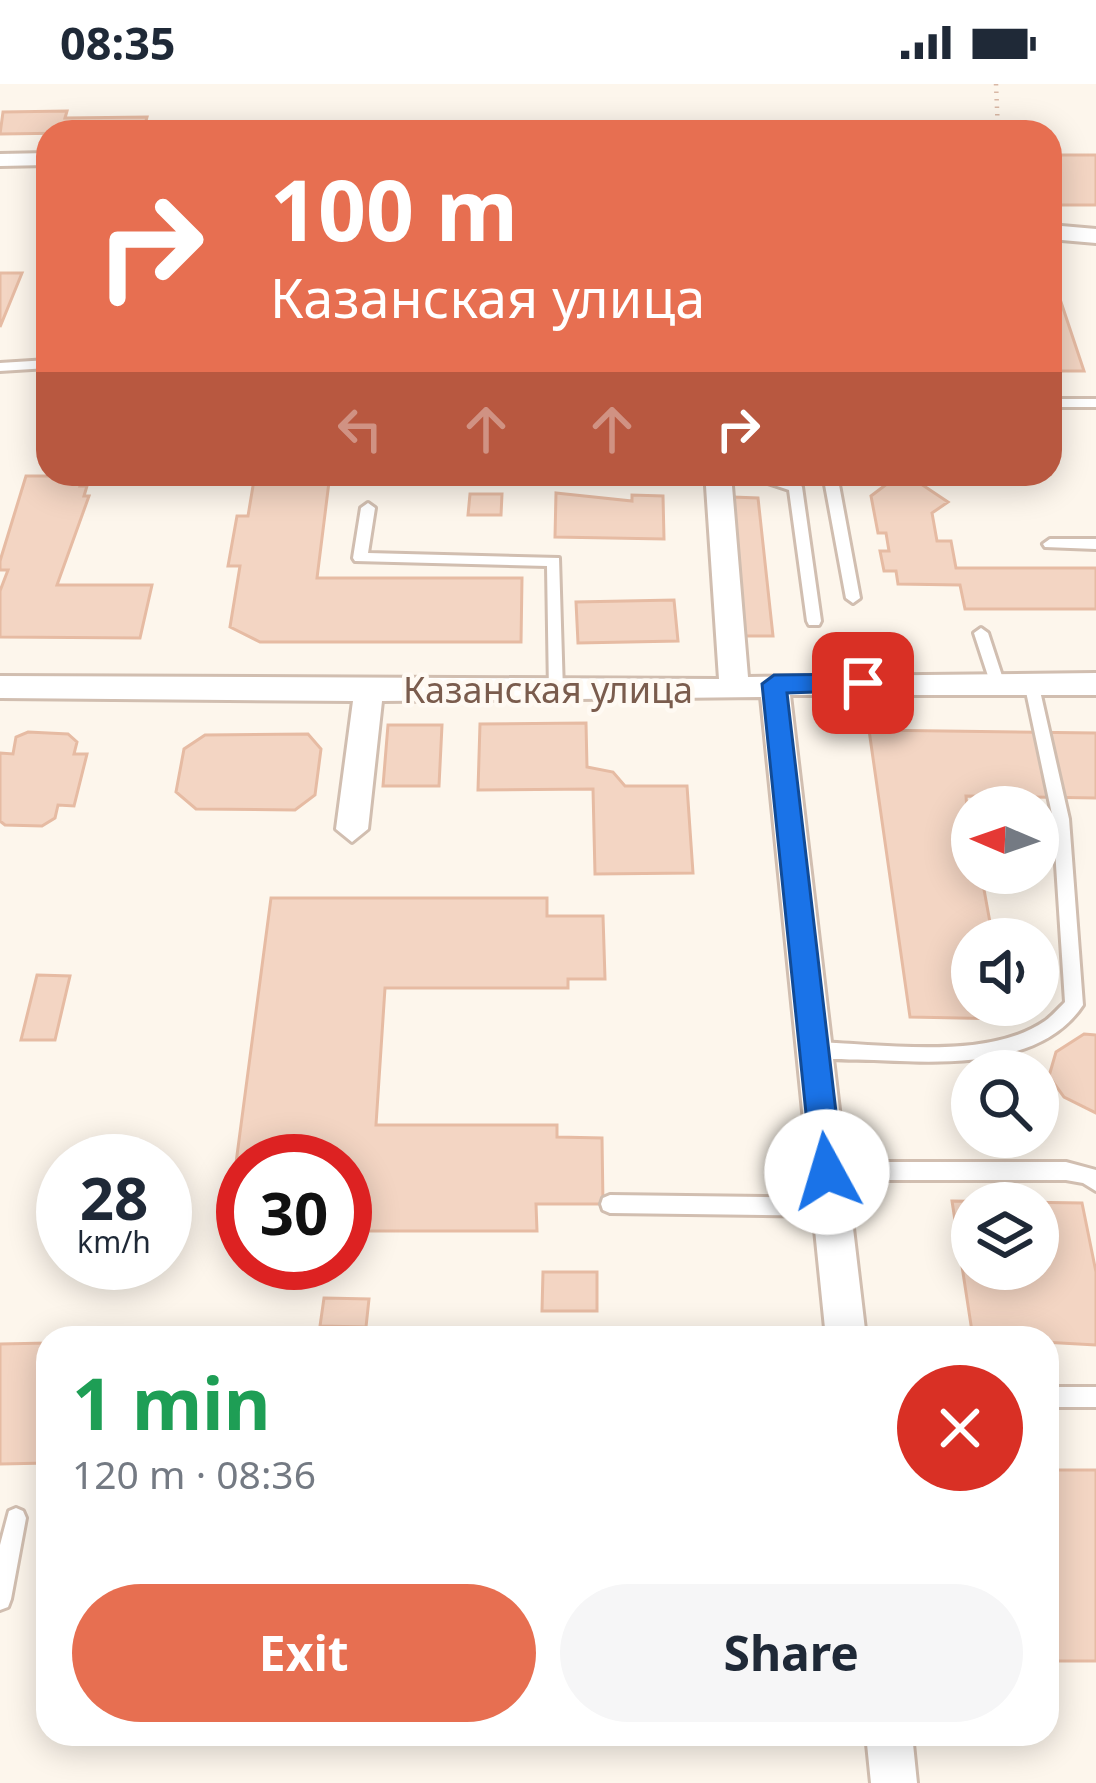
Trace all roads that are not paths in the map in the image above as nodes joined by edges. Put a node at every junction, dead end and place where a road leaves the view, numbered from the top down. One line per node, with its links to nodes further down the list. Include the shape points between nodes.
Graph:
1 (36, 159): 2 (street)
2 (0, 160)
3 (1062, 233): 4 (street)
4 (1096, 236)
5 (36, 365): 6 (lane)
6 (0, 367)
7 (1062, 403): 8 (lane)
8 (1096, 403)
9 (727, 486): 24 (street)
10 (792, 486): 16 (lane)
11 (832, 486): 15 (lane)
12 (368, 508): 25 (lane, via 360,558 554,561)
13 (1050, 544): 14 (lane)
14 (1096, 544)
15 (853, 598)
16 (814, 621)
17 (981, 633): 18 (lane)
18 (998, 682): 19 (street, Казанская улица); 21 (street, Казанская улица)
19 (1031, 682): 20 (street, Казанская улица); 27 (lane, via 1061,819 1074,1005 1059,1025 1002,1050)
20 (1096, 683)
21 (774, 684): 24 (street, Казанская улица); 27 (street)
22 (0, 687): 23 (street, Казанская улица)
23 (369, 690): 25 (street, Казанская улица); 26 (street)
24 (734, 690): 25 (street, Казанская улица)
25 (556, 692)
26 (352, 830)
27 (814, 1050): 28 (street)
28 (827, 1172): 29 (lane, via 1066,1171); 31 (street)
29 (1096, 1183)
30 (610, 1204): 31 (lane)
31 (831, 1207): 32 (street)
32 (844, 1326)
33 (1059, 1397): 34 (lane)
34 (1096, 1397)
35 (16, 1518): 36 (lane)
36 (0, 1599)
37 (890, 1746): 38 (street)
38 (894, 1783)

